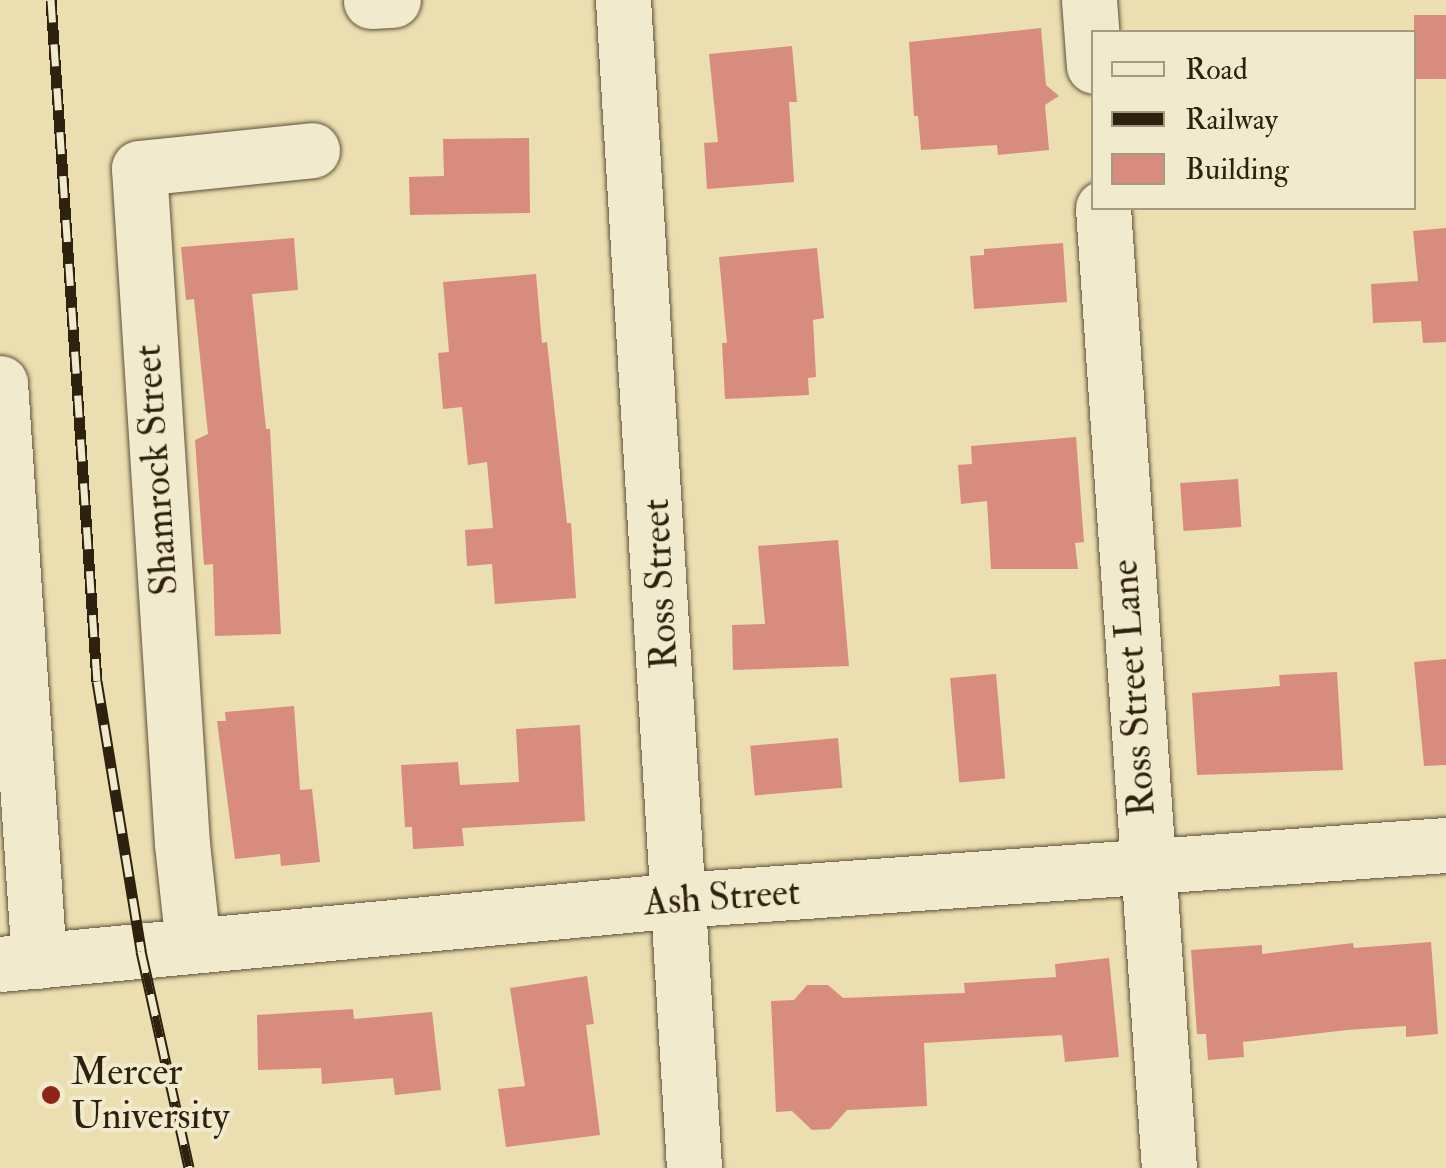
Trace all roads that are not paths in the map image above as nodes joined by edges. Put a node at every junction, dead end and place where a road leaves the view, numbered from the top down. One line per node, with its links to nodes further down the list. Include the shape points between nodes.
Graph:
1 (393, 0): 4 (street)
2 (623, 0): 11 (street, Ross Street)
3 (1089, 0): 5 (street)
4 (372, 1)
5 (1091, 30)
6 (312, 150): 12 (street, Shamrock Street, via 139,168)
7 (1103, 210): 10 (street, Ross Street Lane)
8 (0, 383): 13 (street)
9 (1446, 844): 10 (street, Ash Street)
10 (1146, 869): 11 (street, Ash Street); 15 (street, Ross Street Lane)
11 (680, 900): 12 (street, Ash Street); 14 (street, Ross Street)
12 (194, 946): 13 (street, Ash Street)
13 (20, 963)
14 (694, 1168)
15 (1169, 1168)

